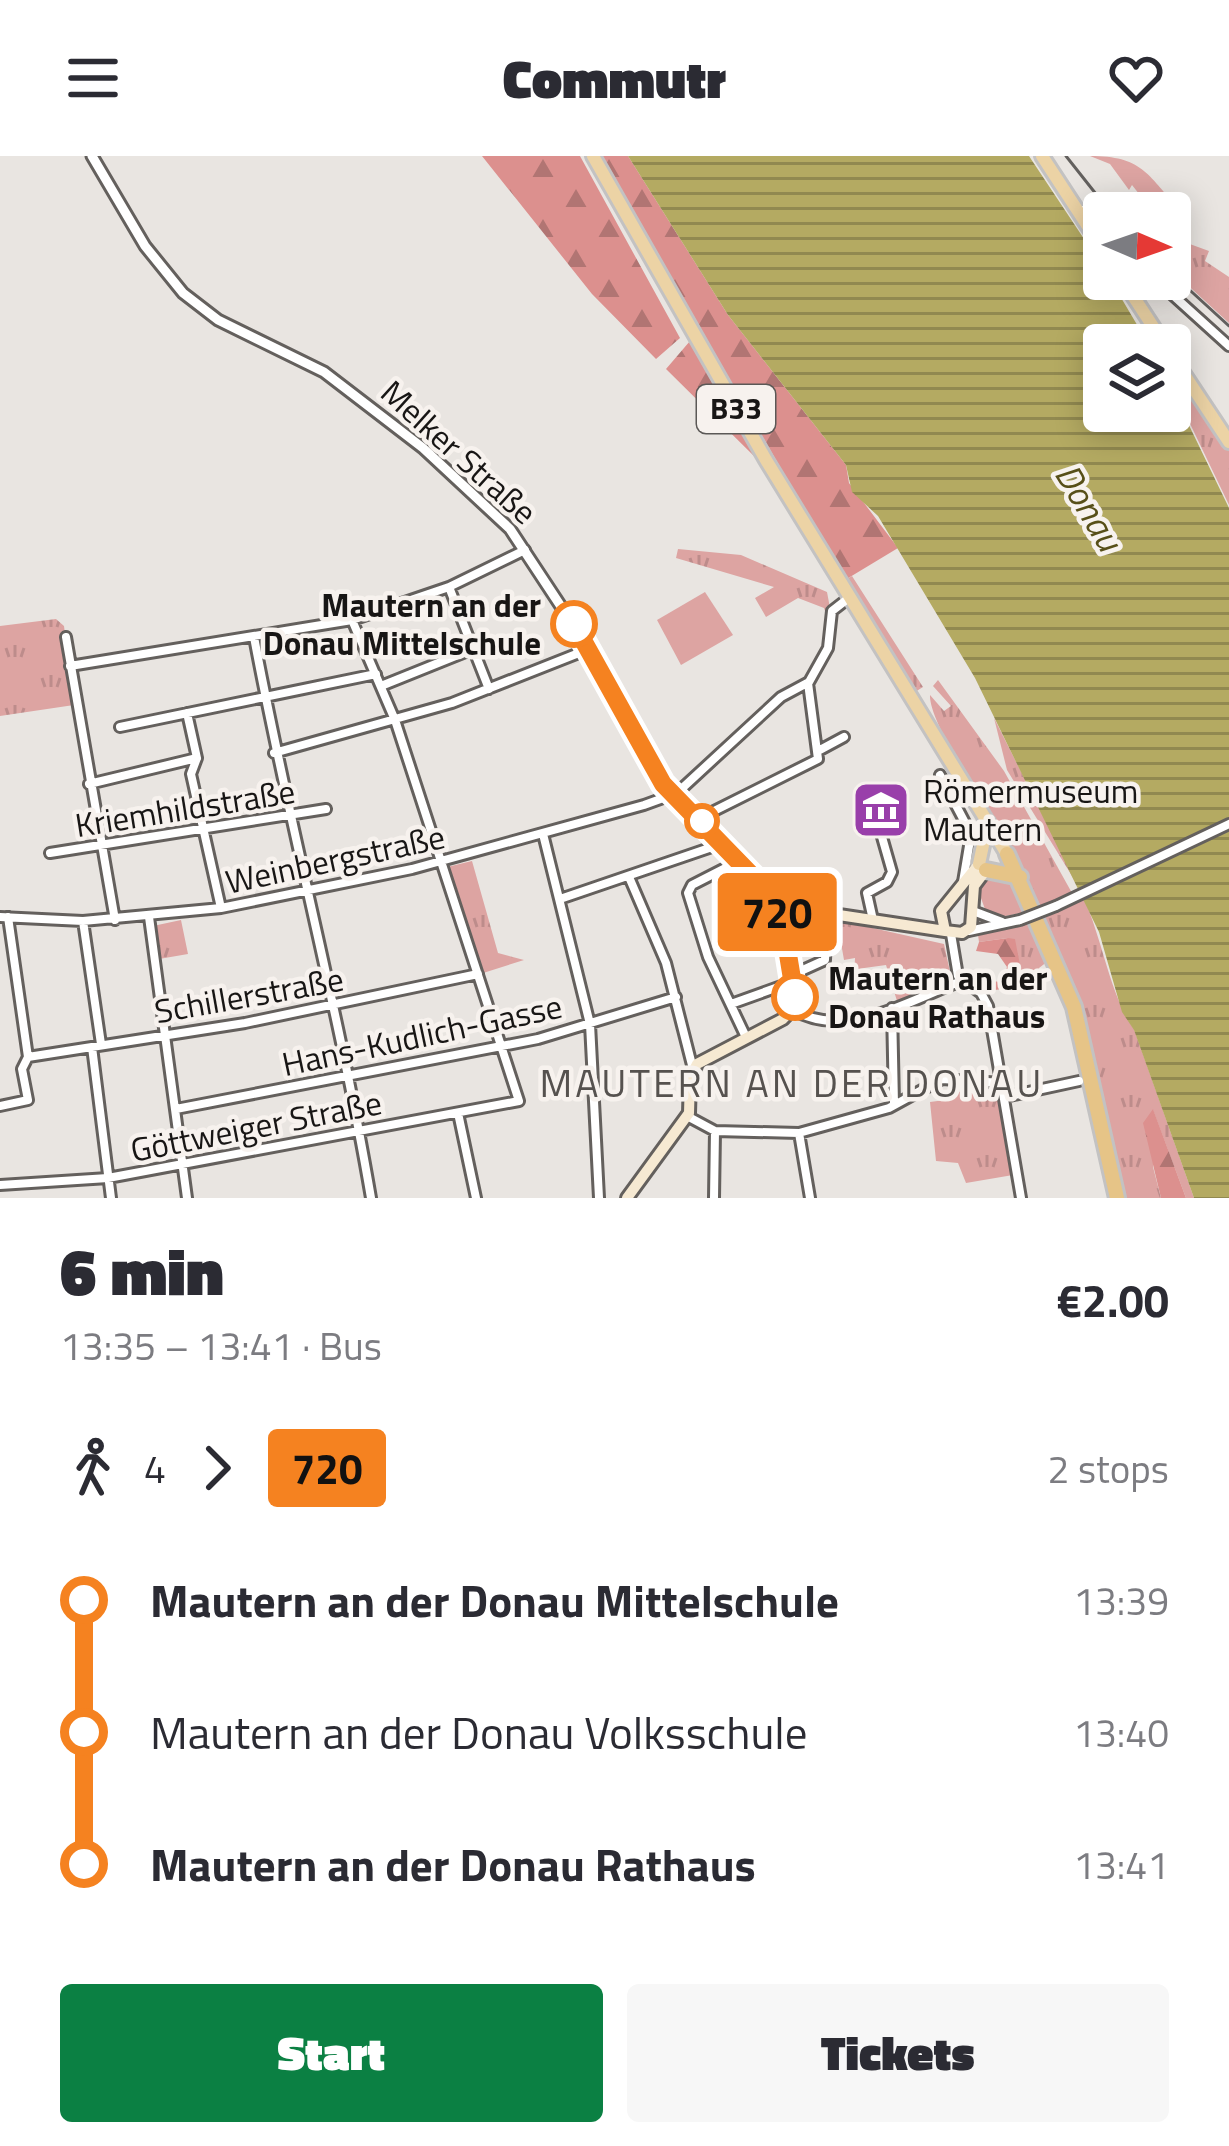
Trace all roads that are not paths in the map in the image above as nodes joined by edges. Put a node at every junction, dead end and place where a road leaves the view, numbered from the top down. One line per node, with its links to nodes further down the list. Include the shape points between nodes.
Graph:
1 (92, 156): 11 (street, Melker Straße, via 183,293 218,320 324,372 424,448)
2 (593, 156): 13 (main road, B33)
3 (1042, 156): 4 (main road)
4 (1063, 188): 5 (street); 6 (main road)
5 (1083, 208)
6 (1083, 219)
7 (1178, 300): 8 (street)
8 (1229, 346)
9 (1191, 385): 10 (main road)
10 (1229, 442)
11 (526, 549): 12 (street); 17 (street, Melker Straße)
12 (449, 587): 14 (street); 18 (street)
13 (850, 597): 21 (street, via 832,611 828,648); 39 (main road, B33)
14 (352, 620): 16 (street); 20 (street)
15 (66, 637): 19 (street)
16 (254, 637): 19 (street); 24 (street)
17 (589, 649): 23 (street); 34 (street, Melker Straße)
18 (473, 650): 22 (street); 23 (street)
19 (70, 666): 33 (street)
20 (376, 674): 22 (street); 24 (street)
21 (808, 682): 29 (street); 34 (street)
22 (381, 686): 26 (street)
23 (489, 689): 26 (street)
24 (265, 696): 25 (street); 30 (street)
25 (187, 713): 27 (street); 31 (street)
26 (395, 720): 30 (street); 47 (street)
27 (120, 727)
28 (844, 737): 29 (street)
29 (818, 751): 38 (street, via 818,759)
30 (274, 753): 36 (street)
31 (196, 758): 33 (street); 41 (street, via 191,774)
32 (940, 775): 49 (street, via 969,826)
33 (89, 784): 43 (street)
34 (672, 794): 38 (street, Melker Straße); 42 (street, Weinbergstraße)
35 (326, 809): 36 (street, Kriemhildstraße)
36 (291, 815): 41 (street, Kriemhildstraße); 52 (street)
37 (876, 816): 64 (street, via 892,872 867,893)
38 (700, 818): 44 (street, Melker Straße)
39 (988, 820): 46 (main road, B33); 49 (main road)
40 (1229, 824): 62 (street, bridge)
41 (203, 831): 43 (street, Kriemhildstraße); 55 (street)
42 (543, 835): 47 (street, Weinbergstraße); 53 (street)
43 (100, 843): 45 (street, Kriemhildstraße); 61 (street)
44 (722, 843): 48 (street, Melker Straße); 50 (street)
45 (50, 854)
46 (1007, 854): 49 (main road); 51 (highway, B33)
47 (443, 862): 52 (street, Weinbergstraße); 67 (street)
48 (737, 862): 60 (street, Melker Straße); 71 (street, via 688,893)
49 (977, 863): 51 (highway); 54 (main road); 56 (main road)
50 (629, 877): 53 (street); 70 (street)
51 (1020, 878): 106 (highway, B33, via 1074,1007)
52 (310, 888): 55 (street, Weinbergstraße); 72 (street)
53 (560, 898): 75 (street)
54 (954, 902): 56 (main road); 65 (main road, via 943,908)
55 (221, 908): 58 (street, Weinbergstraße)
56 (972, 909): 62 (street, via 992,921); 66 (main road)
57 (827, 913): 60 (main road); 64 (main road); 68 (street, via 824,961)
58 (149, 916): 61 (street, Weinbergstraße); 76 (street)
59 (4, 917): 63 (street, Weinbergstraße); 80 (street)
60 (782, 918): 68 (main road)
61 (115, 920): 63 (street, Weinbergstraße)
62 (1018, 920): 66 (street)
63 (83, 921): 79 (street)
64 (874, 922): 65 (main road)
65 (945, 929): 66 (main road); 69 (street)
66 (967, 932)
67 (478, 974): 72 (street, Schillerstraße); 78 (street)
68 (794, 978): 71 (street); 74 (main road)
69 (962, 981): 73 (street); 84 (street, via 988,1006)
70 (676, 997): 75 (street, Hans-Kudlich-Gasse); 81 (street)
71 (731, 1004): 77 (street)
72 (336, 1006): 76 (street, Schillerstraße); 82 (street)
73 (892, 1007): 74 (street, via 835,1022); 86 (street)
74 (792, 1009): 77 (main road)
75 (590, 1024): 78 (street, Hans-Kudlich-Gasse); 101 (street)
76 (169, 1035): 79 (street, Schillerstraße); 88 (street)
77 (745, 1035): 81 (main road)
78 (501, 1045): 82 (street, Hans-Kudlich-Gasse); 89 (street, Göttweiger Straße, via 519,1101)
79 (97, 1046): 80 (street, Schillerstraße); 95 (street)
80 (28, 1057): 87 (street, via 26,1103)
81 (693, 1069): 90 (main road)
82 (352, 1076): 88 (street, Hans-Kudlich-Gasse); 91 (street)
83 (1078, 1081): 85 (street)
84 (1002, 1084): 85 (street); 86 (street, via 942,1079)
85 (1005, 1096): 105 (street)
86 (894, 1104): 93 (street)
87 (0, 1106)
88 (176, 1109): 94 (street)
89 (458, 1113): 91 (street, Göttweiger Straße); 100 (street)
90 (687, 1116): 92 (street); 102 (main road)
91 (360, 1132): 94 (street, Göttweiger Straße); 99 (street)
92 (715, 1132): 93 (street); 103 (street)
93 (799, 1133): 104 (street)
94 (182, 1164): 95 (street, Göttweiger Straße); 98 (street)
95 (108, 1178): 96 (street, Göttweiger Straße); 97 (street)
96 (0, 1185)
97 (111, 1198)
98 (187, 1198)
99 (371, 1198)
100 (476, 1198)
101 (599, 1198)
102 (627, 1198)
103 (714, 1198)
104 (810, 1198)
105 (1022, 1198)
106 (1117, 1198)

